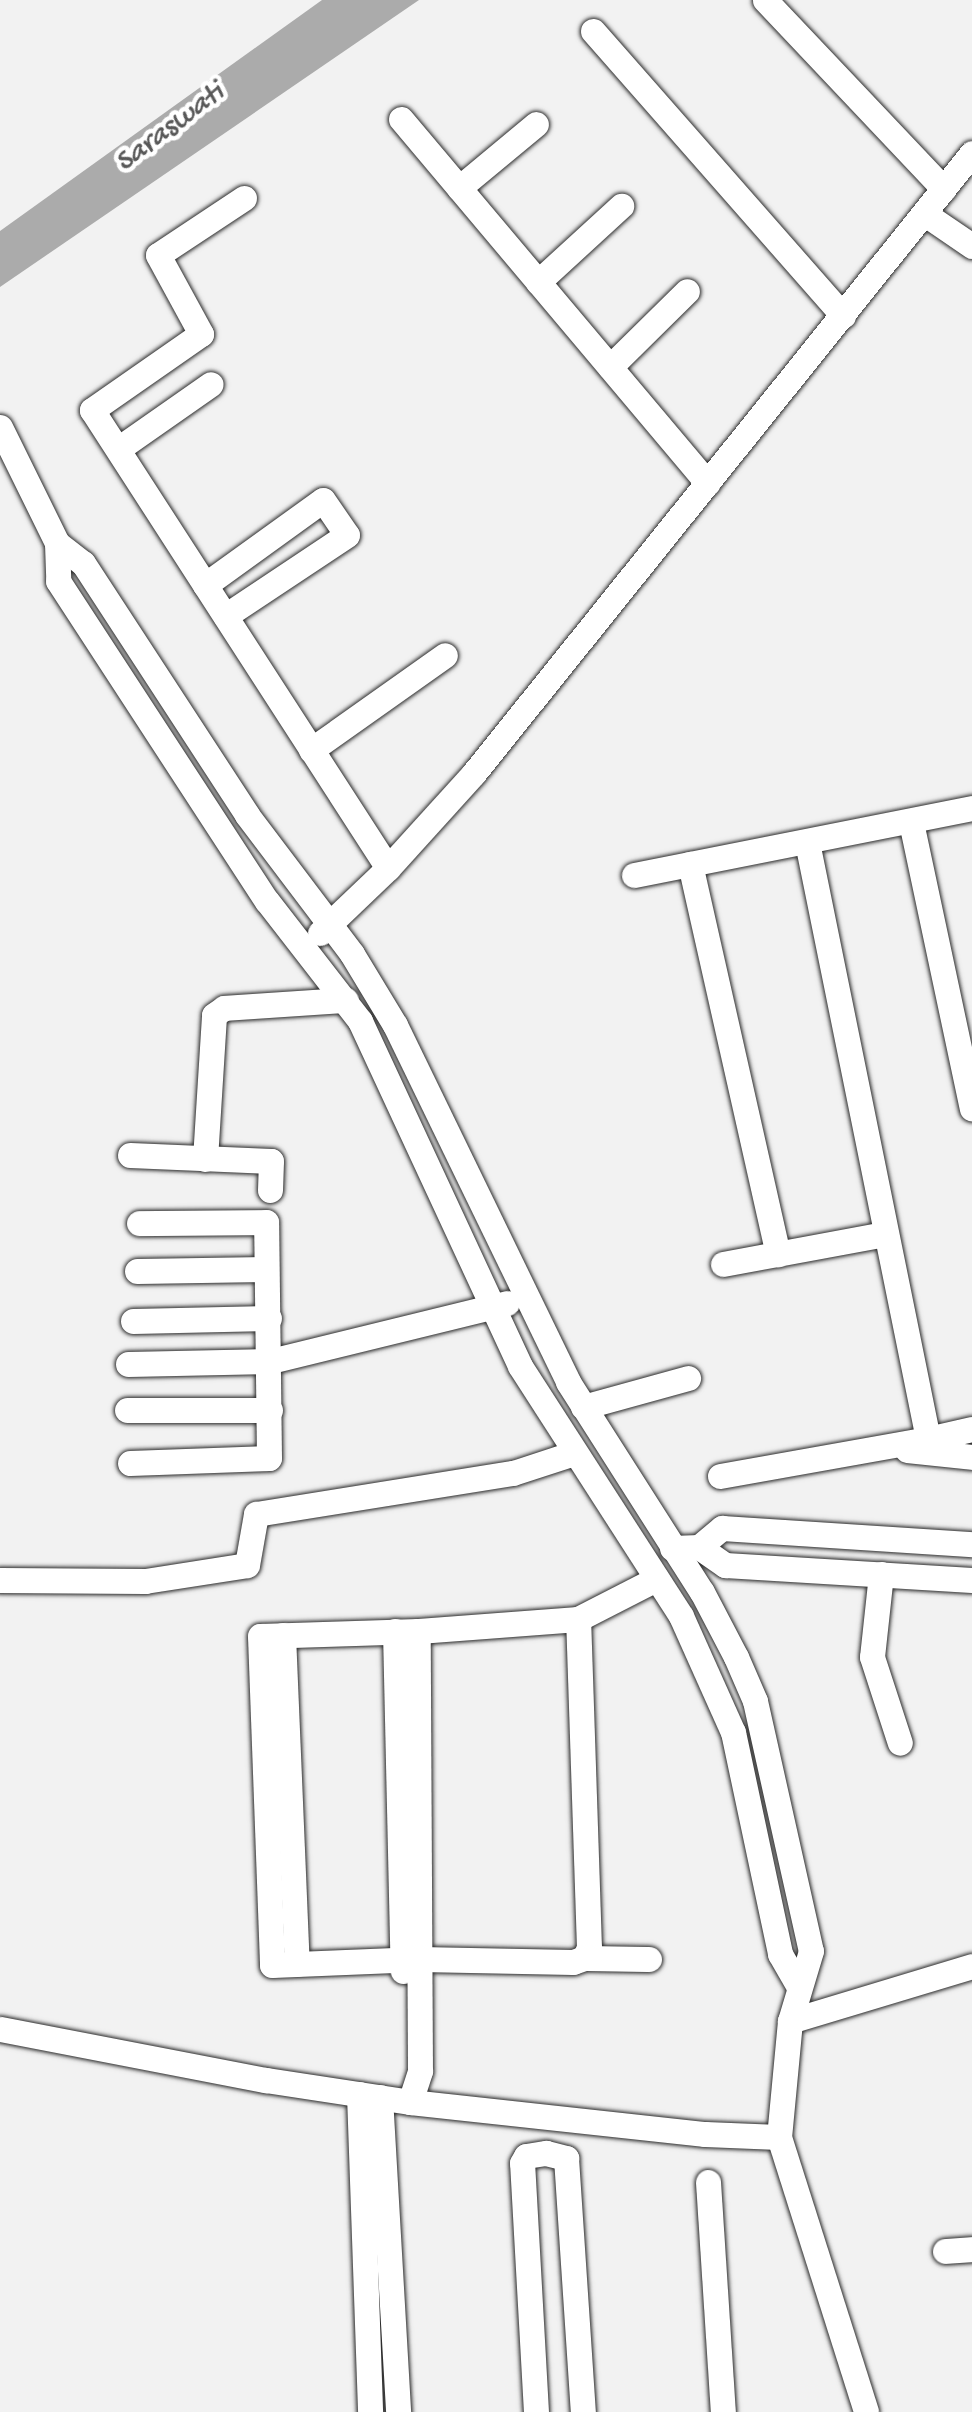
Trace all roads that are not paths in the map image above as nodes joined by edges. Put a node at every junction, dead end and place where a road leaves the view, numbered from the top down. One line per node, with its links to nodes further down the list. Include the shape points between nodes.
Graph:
1 (765, 0): 7 (street)
2 (593, 31): 14 (street)
3 (401, 119): 6 (street)
4 (536, 124): 6 (street)
5 (972, 153): 7 (street)
6 (459, 188): 12 (street)
7 (944, 189): 10 (street)
8 (244, 198): 18 (street, via 160,250 201,334 92,410)
9 (620, 206): 12 (street)
10 (925, 214): 11 (street); 14 (street)
11 (972, 246)
12 (538, 282): 15 (street)
13 (687, 290): 15 (street)
14 (843, 316): 19 (street)
15 (610, 367): 19 (street)
16 (211, 384): 18 (street)
17 (0, 427): 20 (street)
18 (118, 449): 21 (street)
19 (708, 483): 29 (street, via 474,773)
20 (56, 543): 31 (street, via 83,564 247,815); 32 (street, via 58,581 89,633 267,901)
21 (205, 585): 22 (street); 22 (street, via 323,500 347,534)
22 (225, 616): 24 (street)
23 (445, 655): 24 (street)
24 (312, 750): 29 (street)
25 (972, 808): 26 (street)
26 (911, 822): 27 (street); 33 (street)
27 (807, 842): 28 (street); 41 (street)
28 (690, 864): 30 (street); 42 (street)
29 (388, 868): 31 (street)
30 (634, 875)
31 (330, 925): 32 (street); 46 (street, via 395,1025)
32 (305, 947): 34 (street)
33 (960, 988): 35 (street)
34 (346, 1000): 38 (street, via 224,1008 214,1015); 47 (street)
35 (968, 1072): 36 (street)
36 (972, 1109)
37 (130, 1156): 38 (street)
38 (205, 1158): 39 (street, via 271,1162)
39 (270, 1190)
40 (139, 1223): 44 (street, via 266,1222)
41 (885, 1234): 42 (street); 57 (street)
42 (778, 1254): 43 (street)
43 (723, 1264)
44 (266, 1268): 45 (street); 48 (street)
45 (137, 1272)
46 (526, 1296): 47 (street); 53 (street)
47 (492, 1309): 50 (street); 59 (street)
48 (268, 1318): 49 (street); 50 (street)
49 (133, 1322)
50 (271, 1361): 51 (street); 55 (street)
51 (128, 1364)
52 (688, 1378): 53 (street)
53 (583, 1407): 65 (street)
54 (127, 1410): 55 (street)
55 (270, 1410): 61 (street, via 269,1458)
56 (972, 1429): 57 (street)
57 (928, 1438): 58 (street)
58 (882, 1447): 60 (street); 62 (street)
59 (574, 1453): 67 (street); 68 (street, via 513,1474 256,1514 247,1565 144,1581)
60 (972, 1457)
61 (130, 1463)
62 (720, 1476)
63 (972, 1544): 64 (street, via 722,1528)
64 (699, 1547): 65 (street); 66 (street, via 725,1564)
65 (672, 1548): 77 (street, via 702,1592 755,1702 811,1951)
66 (882, 1574): 69 (street); 72 (street, via 872,1657)
67 (656, 1579): 70 (street); 77 (street, via 681,1616 733,1732 780,1954)
68 (0, 1580)
69 (972, 1580)
70 (578, 1618): 71 (street); 73 (street, via 589,1948)
71 (407, 1631): 75 (street, via 422,1766); 75 (street, via 260,1636 272,1965)
72 (900, 1743)
73 (584, 1958): 74 (street); 75 (street)
74 (649, 1958)
75 (411, 1960): 80 (street, via 420,2071)
76 (972, 1966): 78 (street)
77 (799, 1986): 78 (street)
78 (790, 2021): 82 (street)
79 (0, 2028): 81 (street)
80 (411, 2094): 81 (street); 82 (street, via 705,2134)
81 (369, 2096): 86 (street); 87 (street)
82 (778, 2136): 91 (street)
83 (708, 2182): 90 (street)
84 (972, 2249): 85 (street)
85 (944, 2250)
86 (370, 2412)
87 (398, 2412)
88 (536, 2412): 89 (street, via 522,2163 546,2153 566,2158)
89 (582, 2412)
90 (723, 2412)
91 (866, 2412)

